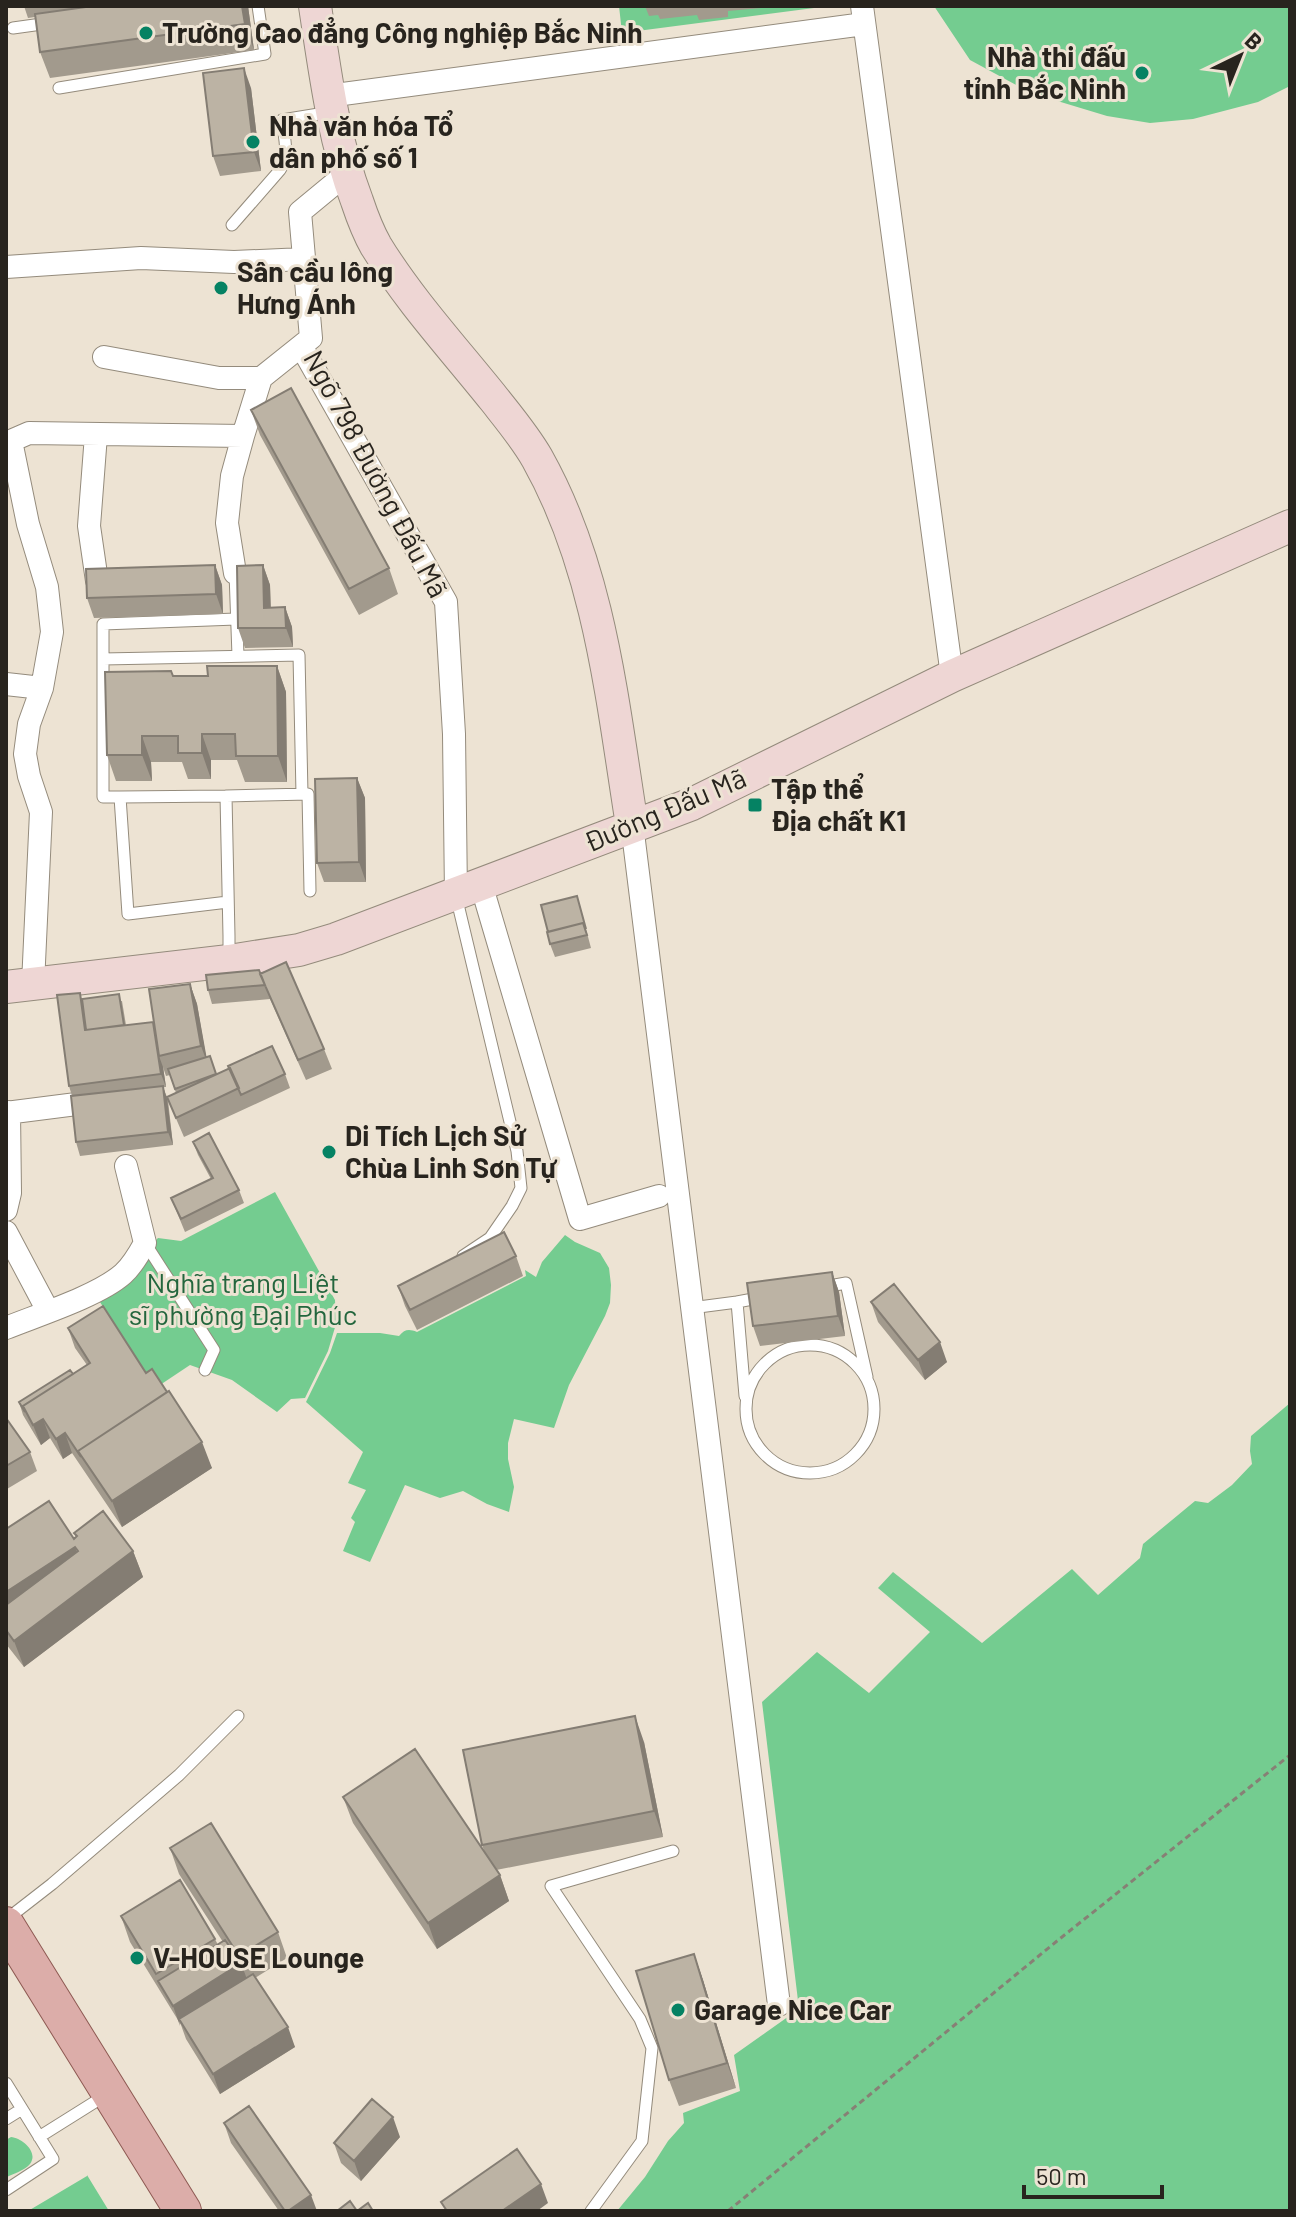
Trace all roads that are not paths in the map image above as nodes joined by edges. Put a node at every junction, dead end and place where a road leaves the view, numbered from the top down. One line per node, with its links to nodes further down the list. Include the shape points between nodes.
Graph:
1 (258, 6): 6 (lane, via 265,54)
2 (315, 6): 7 (street)
3 (863, 15): 7 (street); 24 (street)
4 (59, 22): 5 (lane)
5 (13, 28)
6 (59, 88)
7 (330, 104): 8 (street); 9 (lane, via 282,120 285,162)
8 (346, 174): 10 (street, Ngõ 798 Đường Đấu Mã, via 300,212); 30 (street, via 375,244 519,430 569,524 607,668)
9 (232, 225)
10 (304, 259): 11 (street, via 141,258); 12 (street, Ngõ 798 Đường Đấu Mã, via 311,338)
11 (6, 267)
12 (301, 346): 14 (street); 31 (street, Ngõ 798 Đường Đấu Mã, via 446,602)
13 (104, 357): 14 (street, via 219,378)
14 (261, 378): 16 (street)
15 (96, 435): 16 (street); 17 (street, via 29,433); 20 (street, via 89,526 97,581)
16 (243, 436): 19 (street, via 227,523)
17 (8, 442): 26 (street, via 47,587 52,632)
18 (1290, 526): 24 (street, Đường Đấu Mã)
19 (235, 573): 21 (lane)
20 (127, 581)
21 (236, 619): 22 (lane); 23 (lane, via 103,624)
22 (238, 656): 23 (lane); 27 (lane, via 299,655)
23 (103, 659): 29 (lane, via 103,797)
24 (952, 676): 30 (street, Đường Đấu Mã, via 692,804)
25 (6, 684): 26 (street)
26 (42, 688): 35 (street, via 25,754 41,812)
27 (302, 794): 28 (lane); 32 (lane, via 308,794)
28 (226, 796): 29 (lane); 33 (lane)
29 (120, 797): 33 (lane, via 128,914)
30 (632, 825): 31 (street, Đường Đấu Mã); 47 (street)
31 (469, 890): 34 (street, Đường Đấu Mã, via 317,945); 39 (street, Ngõ 798 Đường Đấu Mã, via 580,1219); 43 (lane, via 521,1188 490,1238)
32 (310, 891)
33 (228, 902): 34 (lane)
34 (229, 961): 35 (street, Đường Đấu Mã)
35 (20, 986)
36 (126, 1098): 37 (street)
37 (8, 1112): 40 (street)
38 (126, 1166): 42 (street)
39 (659, 1196)
40 (6, 1210)
41 (6, 1232): 48 (street)
42 (145, 1243): 48 (street, via 125,1273 107,1286); 50 (lane, via 214,1350)
43 (455, 1260)
44 (815, 1288): 51 (lane, via 846,1283)
45 (784, 1294): 46 (lane)
46 (737, 1302): 47 (lane); 52 (lane)
47 (691, 1308): 56 (street)
48 (48, 1311): 49 (street)
49 (6, 1328)
50 (205, 1370)
51 (868, 1384): 52 (lane, via 856,1365 838,1352 805,1345 765,1363 752,1381); 52 (lane, via 874,1409 869,1434 848,1461 824,1472 798,1472 768,1457 749,1428)
52 (746, 1403)
53 (238, 1716): 55 (lane, via 179,1775)
54 (673, 1851): 64 (lane, via 551,1886 640,2019 652,2048 642,2141)
55 (6, 1923): 58 (main road)
56 (779, 2005)
57 (6, 2083): 59 (lane)
58 (110, 2093): 61 (lane); 63 (main road)
59 (22, 2109): 60 (lane); 61 (lane)
60 (6, 2119)
61 (39, 2137): 62 (lane, via 53,2159)
62 (6, 2190)
63 (183, 2211)
64 (591, 2211)

